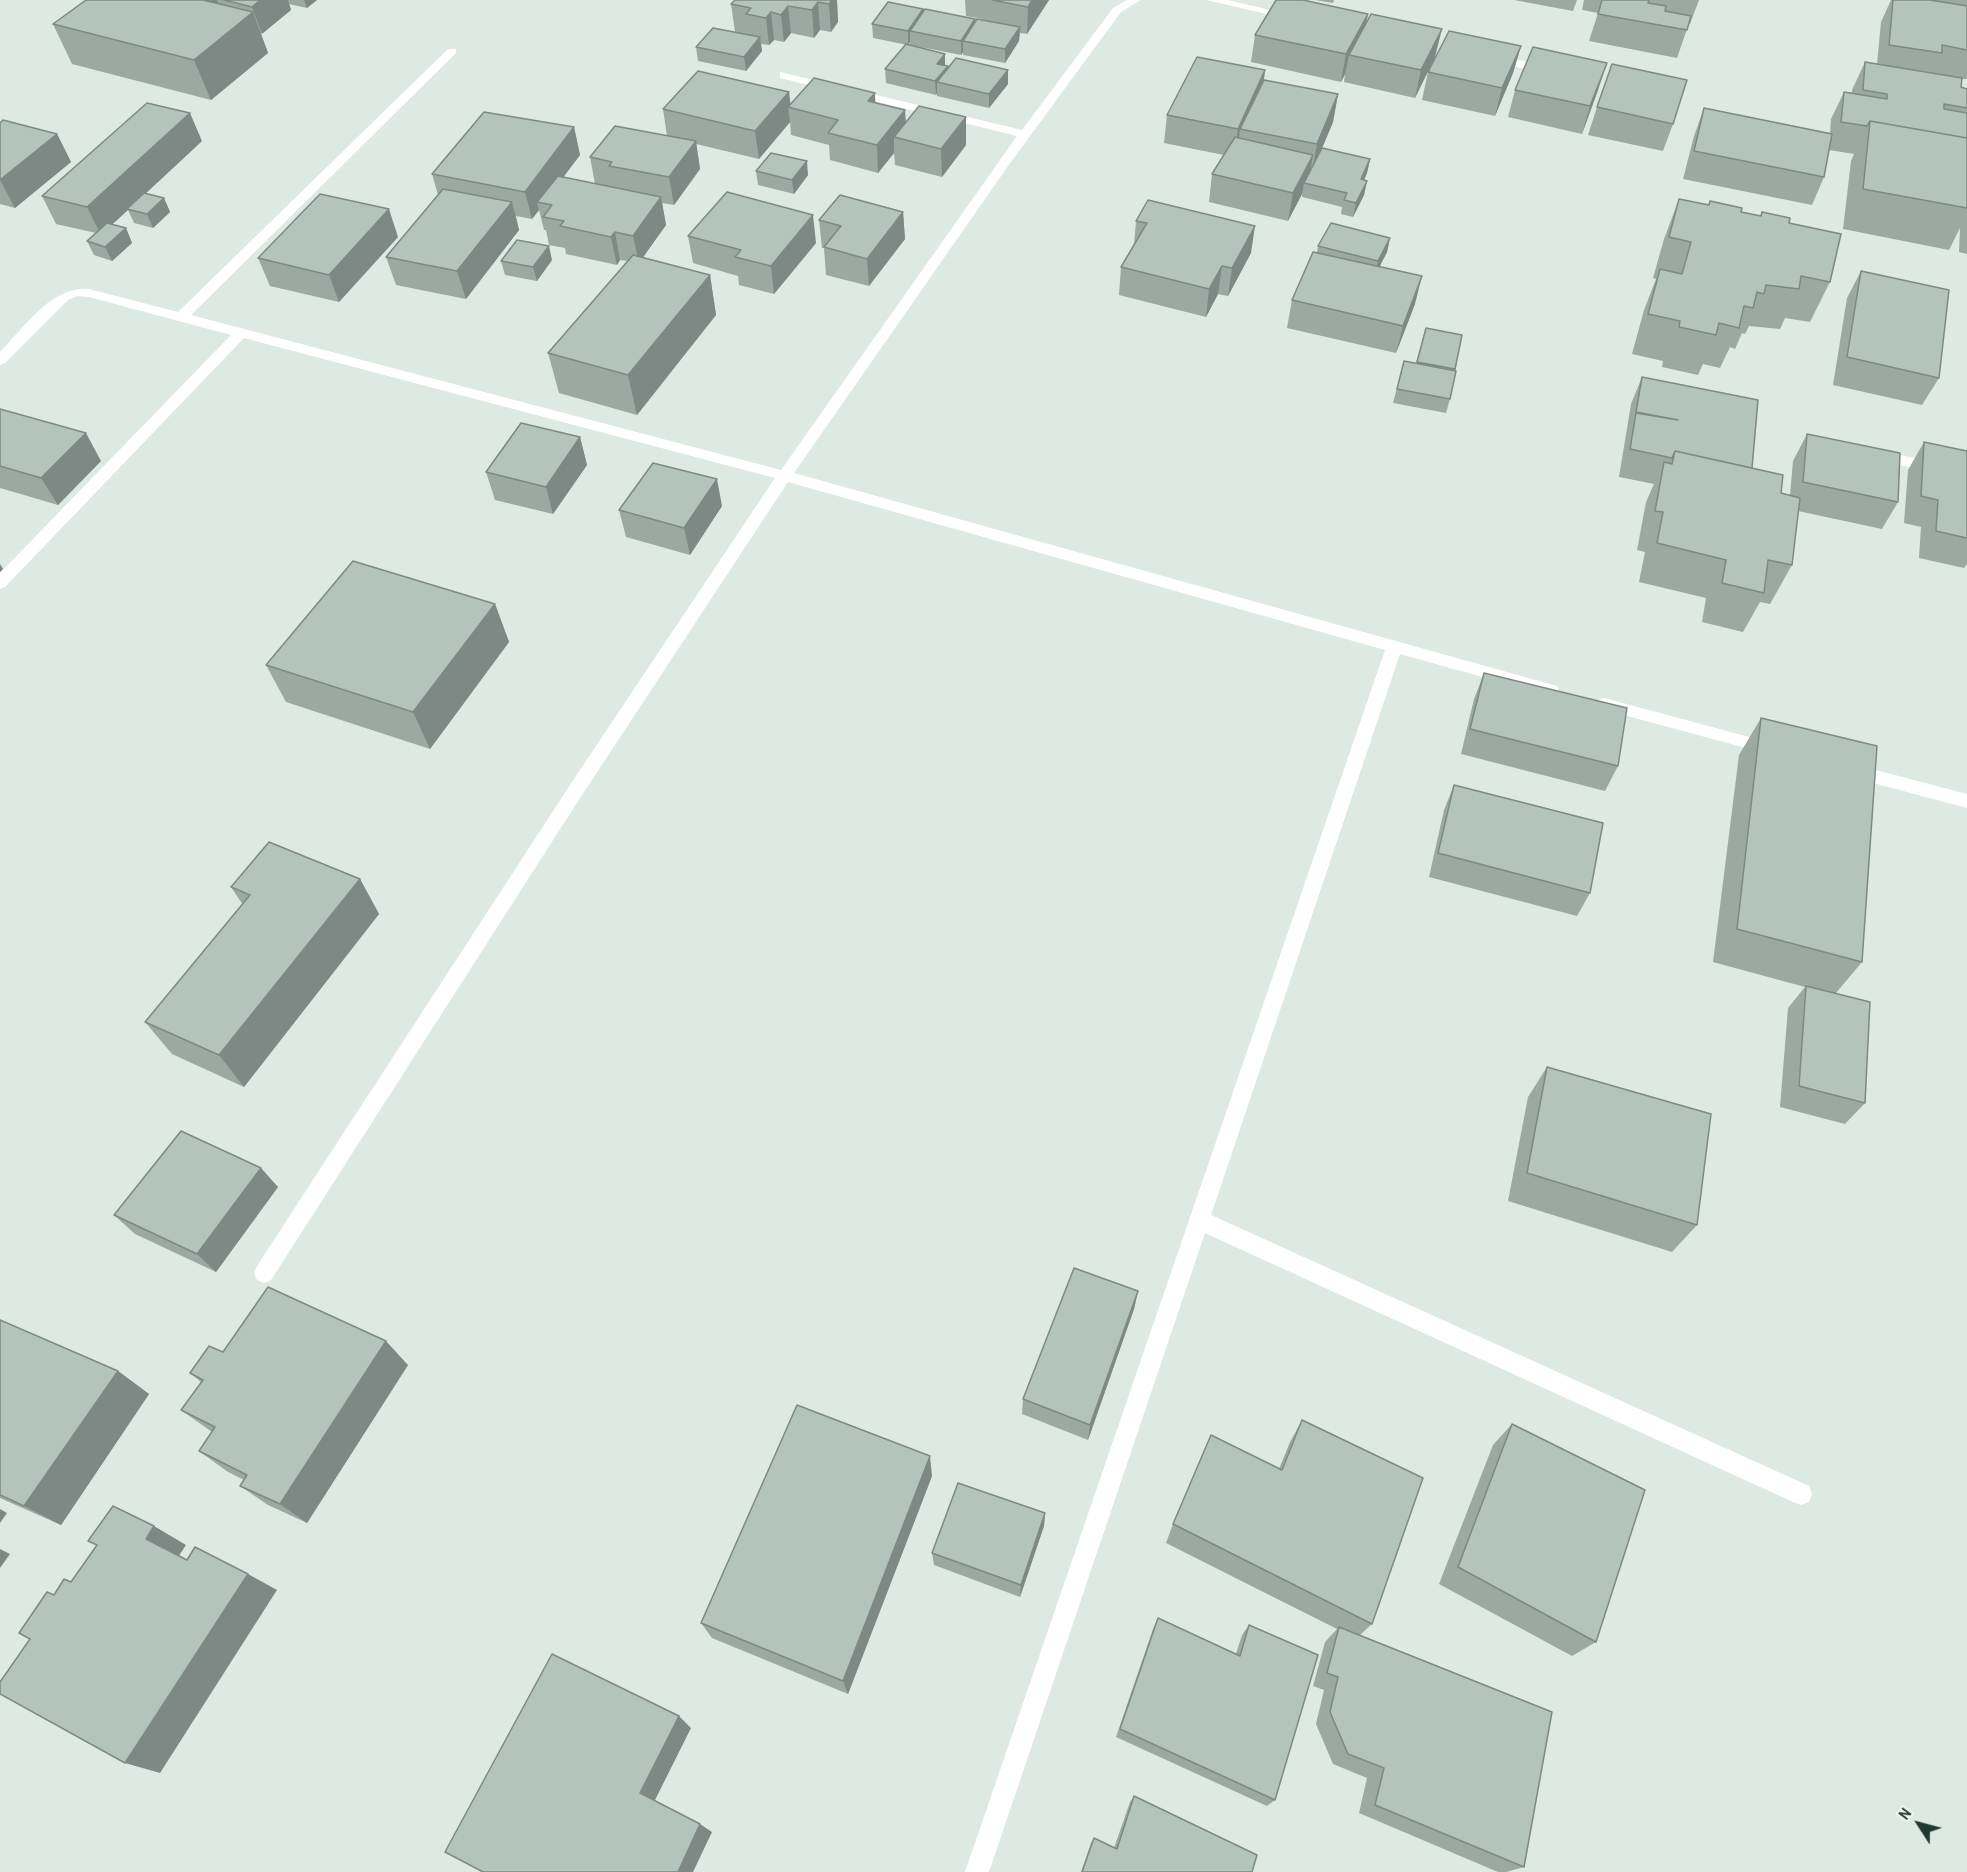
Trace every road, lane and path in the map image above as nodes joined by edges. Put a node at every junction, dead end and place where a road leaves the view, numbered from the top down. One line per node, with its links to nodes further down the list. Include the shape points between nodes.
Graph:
1 (1135, 0): 8 (street, via 1117,10)
2 (1212, 0): 3 (street)
3 (1306, 20)
4 (452, 51): 9 (street)
5 (1480, 56): 6 (street)
6 (1562, 73)
7 (784, 75): 8 (street)
8 (1023, 134): 13 (street)
9 (180, 318): 10 (street); 11 (street, via 75,292 63,297)
10 (241, 333): 13 (street); 15 (street)
11 (0, 360)
12 (1862, 452): 14 (street)
13 (782, 475): 16 (street); 23 (street)
14 (1967, 476)
15 (0, 583)
16 (1394, 648): 17 (street); 22 (street)
17 (1566, 694)
18 (1589, 700): 19 (street)
19 (1784, 752)
20 (1841, 768): 21 (street)
21 (1967, 801)
22 (1199, 1221): 24 (street); 25 (street)
23 (264, 1273)
24 (1801, 1494)
25 (977, 1872)

